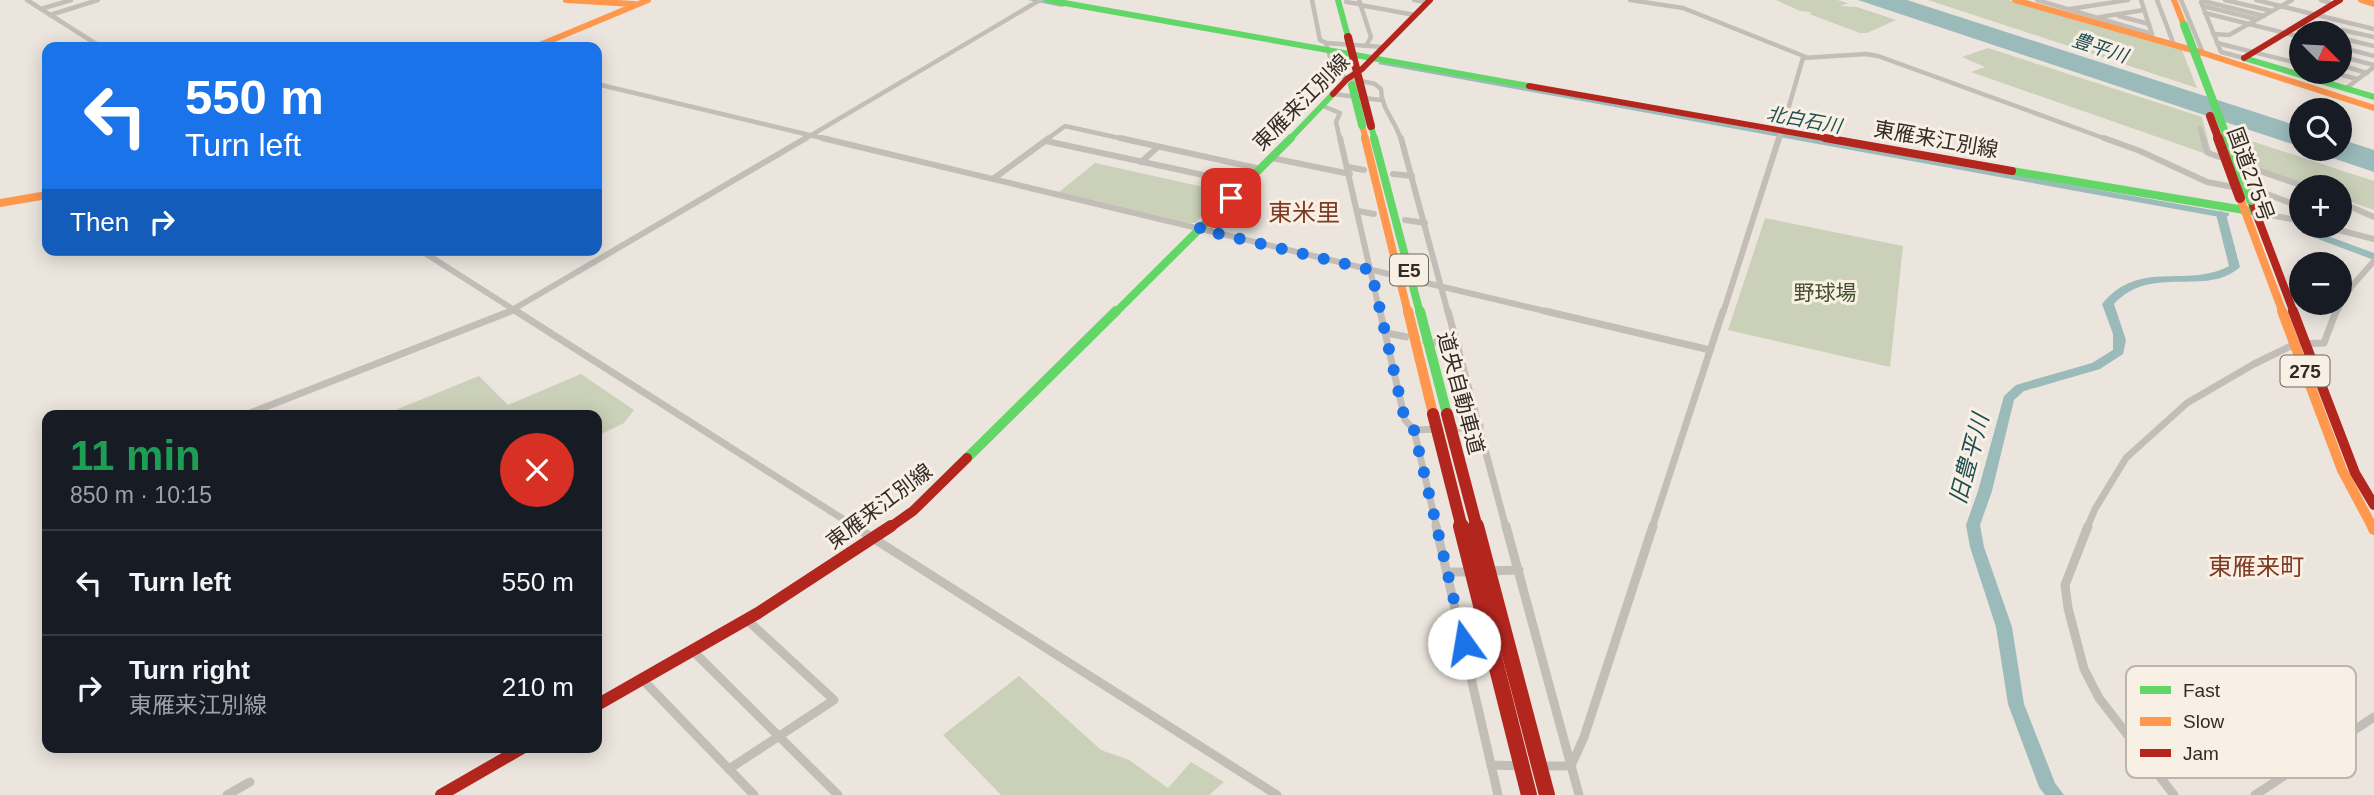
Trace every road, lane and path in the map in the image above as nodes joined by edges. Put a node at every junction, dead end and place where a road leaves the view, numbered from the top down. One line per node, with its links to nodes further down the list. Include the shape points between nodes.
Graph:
1 (71, 0): 30 (street)
2 (98, 0): 36 (street)
3 (566, 0): 26 (main road)
4 (1312, 0): 65 (street, via 1317,31)
5 (1331, 0): 55 (main road, 道央自動車道 / E5)
6 (1631, 0): 70 (street, via 1683,8)
7 (2015, 0): 62 (main road)
8 (2050, 0): 23 (street)
9 (2128, 0): 24 (street)
10 (2141, 0): 34 (street)
11 (2157, 0): 62 (street)
12 (2167, 0): 47 (main road, 275)
13 (2174, 0): 47 (main road, 275)
14 (2181, 0): 67 (street)
15 (2225, 0): 35 (street)
16 (2256, 0): 31 (street)
17 (2290, 0): 31 (street)
18 (2361, 0): 29 (main road)
19 (32, 1): 30 (street); 32 (street)
20 (1041, 1): 65 (main road); 90 (street)
21 (1342, 1): 28 (street); 55 (main road, 道央自動車道 / E5)
22 (1424, 1): 39 (main road)
23 (2039, 1): 33 (street)
24 (2114, 1): 33 (street)
25 (2331, 1): 41 (main road)
26 (643, 2): 59 (main road)
27 (2203, 2): 37 (street); 42 (street); 44 (street)
28 (1360, 3): 39 (street); 60 (street, via 1371,37)
29 (2374, 4)
30 (51, 6): 32 (street); 36 (street)
31 (2281, 6): 35 (street); 41 (street)
32 (41, 9): 38 (street)
33 (2067, 9): 43 (street)
34 (2144, 10): 40 (street); 46 (street)
35 (2272, 11): 42 (street)
36 (61, 12): 38 (street)
37 (2205, 13): 48 (street); 53 (street)
38 (50, 15): 58 (street)
39 (1415, 15): 64 (main road)
40 (2115, 15): 43 (street); 46 (street)
41 (2315, 15): 45 (street); 52 (main road)
42 (2264, 16): 44 (street)
43 (2095, 18): 46 (street, via 2152,34)
44 (2257, 20): 48 (street)
45 (2340, 21)
46 (2149, 24)
47 (2180, 24): 106 (main road, 国道275号 / 275, bridge)
48 (2250, 24): 52 (street); 53 (street, via 2229,35)
49 (2352, 24): 50 (street)
50 (2374, 29)
51 (2352, 32): 56 (street)
52 (2285, 33): 54 (street); 68 (main road)
53 (2213, 34): 61 (street)
54 (2289, 34)
55 (1344, 37): 87 (main road, 道央自動車道 / E5, bridge)
56 (2374, 37)
57 (2352, 41): 63 (street)
58 (93, 42)
59 (547, 42)
60 (1367, 44): 64 (street); 65 (street)
61 (2217, 44): 68 (street); 68 (street, via 2224,54)
62 (2174, 45): 67 (main road)
63 (2374, 46)
64 (1384, 47): 71 (main road)
65 (1328, 50): 71 (main road); 78 (street, via 1335,75)
66 (2352, 50): 69 (street)
67 (2203, 53): 86 (main road)
68 (2249, 54): 73 (street); 81 (main road)
69 (2374, 56)
70 (1805, 57): 89 (street); 104 (street, via 1872,55 2140,151 2207,182)
71 (1373, 58): 78 (main road, 東雁来江別線); 89 (main road, 東雁来江別線)
72 (2352, 60): 74 (street)
73 (2289, 61)
74 (2374, 66): 76 (street)
75 (2352, 69): 76 (street)
76 (2367, 73): 79 (street)
77 (2352, 78): 79 (street)
78 (1347, 79): 82 (main road, 東雁来江別線); 84 (street, via 1376,84 1381,89)
79 (2357, 79): 81 (street)
80 (602, 85): 90 (street)
81 (2345, 89): 83 (main road)
82 (1334, 94): 84 (street); 85 (main road, 東雁来江別線)
83 (2374, 97)
84 (1380, 100): 99 (street, via 1397,125)
85 (1323, 106): 93 (main road, 東雁来江別線); 97 (street, via 1340,113 1336,122)
86 (2374, 108)
87 (1366, 125): 159 (main road, 道央自動車道 / E5, bridge); 160 (main road, 道央自動車道 / E5, bridge)
88 (2200, 128): 101 (street, via 2207,152)
89 (1780, 134): 106 (main road, 東雁来江別線); 129 (street)
90 (809, 135): 100 (street); 123 (street)
91 (1046, 141): 92 (street, via 1065,126); 94 (street); 100 (street)
92 (1158, 147): 94 (street); 95 (street)
93 (1272, 158): 95 (main road, 東雁来江別線); 97 (street)
94 (1141, 162): 102 (street)
95 (1261, 169): 102 (main road, 東雁来江別線)
96 (1364, 170): 97 (street)
97 (1349, 171): 108 (street)
98 (1393, 174): 99 (street)
99 (1412, 176): 113 (street)
100 (993, 179): 114 (street)
101 (2289, 181)
102 (1245, 184): 114 (main road, 東雁来江別線)
103 (42, 196): 105 (main road)
104 (2289, 202)
105 (0, 203)
106 (2247, 205): 110 (street); 127 (main road, 国道275号 / 275)
107 (2352, 207): 111 (street)
108 (1358, 211): 109 (street); 119 (street)
109 (1374, 214)
110 (2289, 217)
111 (2374, 217)
112 (1405, 219): 113 (street)
113 (1425, 223): 122 (street)
114 (1199, 229): 119 (street); 135 (main road, 東雁来江別線, via 955,472)
115 (2352, 233): 116 (street)
116 (2374, 239)
117 (429, 256): 123 (street)
118 (2374, 261): 127 (street, via 2362,270 2328,326 2324,343)
119 (1371, 270): 120 (street); 124 (street)
120 (1393, 275)
121 (1418, 281): 122 (street)
122 (1443, 287): 128 (street); 129 (street)
123 (514, 310): 130 (street); 135 (street)
124 (1386, 333): 125 (street); 132 (street, via 1405,420)
125 (1402, 336)
126 (1439, 343): 128 (street)
127 (2300, 343): 133 (main road, 国道275号 / 275, via 2355,473); 134 (main road, 国道275号 / 275, via 2342,470); 144 (street, via 2187,403 2126,458 2095,509 2065,585 2068,608 2084,669)
128 (1459, 346): 131 (street)
129 (1710, 350): 148 (street)
130 (258, 410)
131 (1480, 426): 132 (street); 136 (street)
132 (1414, 430): 137 (street)
133 (2374, 505)
134 (2374, 529)
135 (876, 539): 138 (main road, 東雁来江別線); 157 (street)
136 (1518, 570): 137 (street); 148 (street)
137 (1447, 572): 147 (street)
138 (746, 619): 139 (main road, 東雁来江別線); 145 (street, via 834,700)
139 (692, 650): 140 (main road, 東雁来江別線); 145 (street)
140 (642, 679): 141 (main road, 東雁来江別線); 149 (street)
141 (602, 702)
142 (2374, 718): 143 (street)
143 (2356, 730)
144 (2126, 735)
145 (780, 737): 149 (street); 156 (street)
146 (514, 753): 154 (main road)
147 (1492, 765): 148 (street); 158 (street)
148 (1571, 766): 161 (street)
149 (729, 769): 155 (street)
150 (2160, 778): 162 (street)
151 (2281, 778): 163 (street)
152 (250, 782): 153 (street)
153 (227, 795)
154 (441, 795)
155 (754, 795)
156 (838, 795)
157 (1277, 795)
158 (1498, 795)
159 (1528, 795)
160 (1546, 795)
161 (1579, 795)
162 (2174, 795)
163 (2255, 795)

